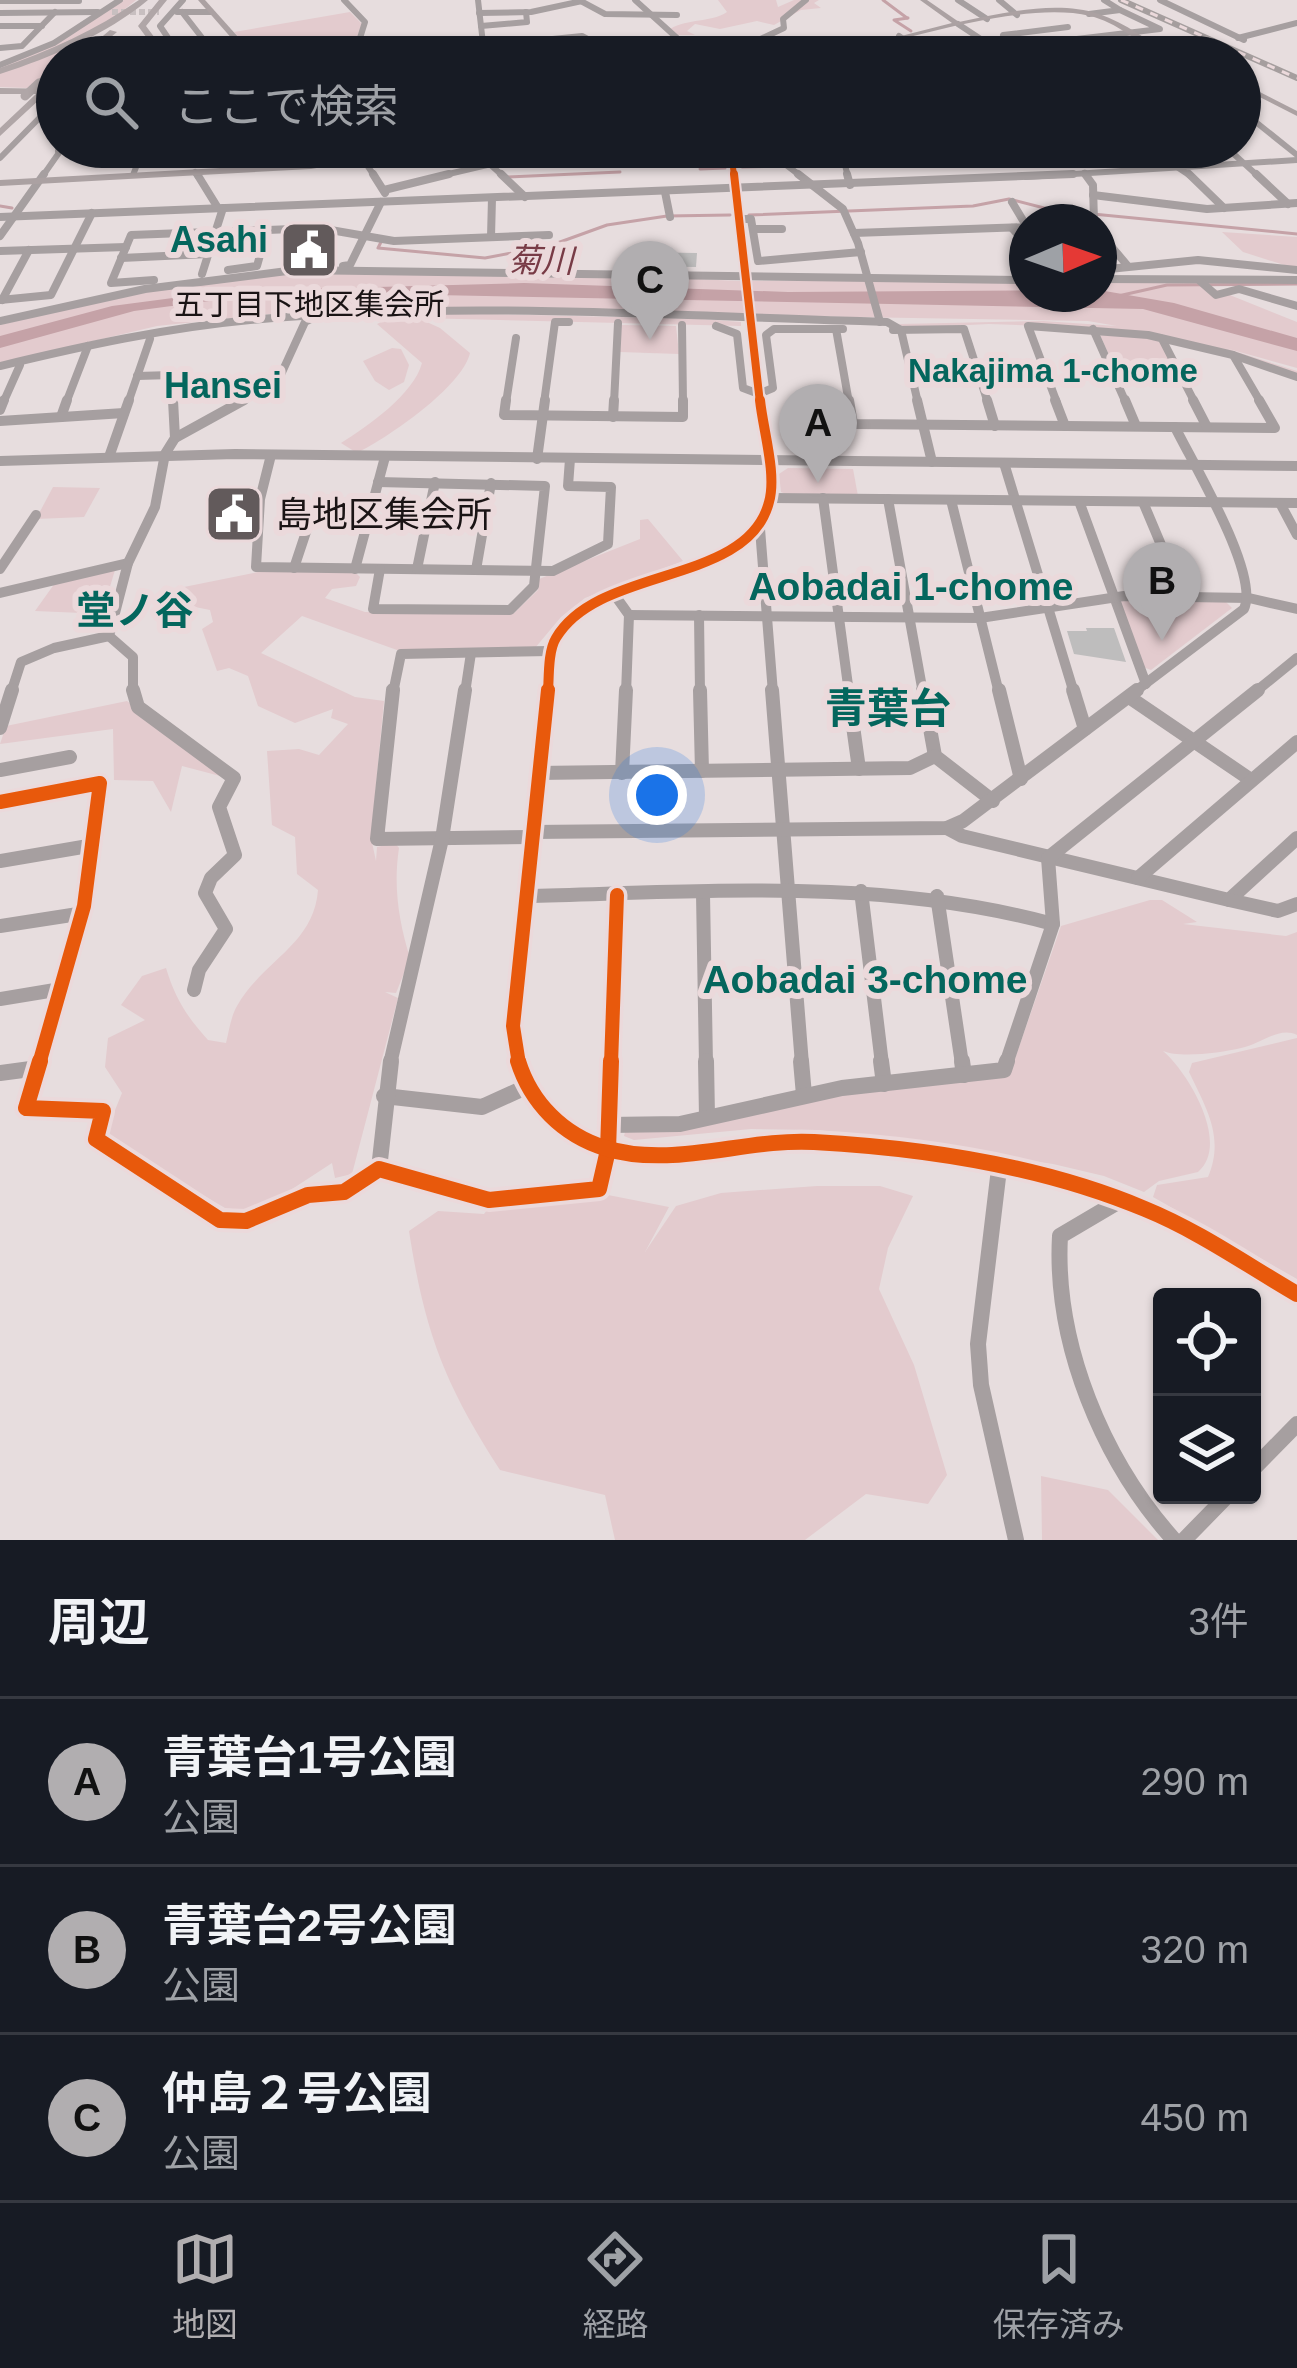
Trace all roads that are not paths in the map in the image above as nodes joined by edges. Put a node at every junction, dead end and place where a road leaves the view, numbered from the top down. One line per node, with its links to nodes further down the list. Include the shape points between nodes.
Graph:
1 (80, 0): 18 (street); 21 (street)
2 (121, 0): 22 (street)
3 (144, 0): 30 (highway)
4 (159, 0): 46 (highway); 47 (highway, via 142,26)
5 (183, 0): 23 (street)
6 (201, 0): 25 (main road)
7 (344, 0): 51 (street, via 365,22)
8 (478, 0): 28 (street)
9 (635, 0): 34 (street)
10 (806, 0): 54 (street)
11 (923, 0): 37 (main road)
12 (958, 0): 35 (street)
13 (999, 0): 33 (street)
14 (1104, 0): 19 (street)
15 (1160, 0): 61 (street)
16 (580, 1): 26 (street); 34 (street, via 605,14)
17 (0, 2): 18 (street)
18 (13, 2): 27 (street)
19 (1120, 10): 31 (street); 42 (street, via 1160,29)
20 (55, 12): 21 (street); 27 (street); 39 (street)
21 (69, 12): 22 (street)
22 (102, 12): 30 (street); 43 (street)
23 (164, 12): 24 (street); 48 (street)
24 (182, 12): 25 (street); 49 (street)
25 (212, 12): 50 (main road)
26 (526, 12): 28 (street); 40 (street, via 527,22)
27 (0, 13)
28 (479, 13): 40 (street)
29 (1043, 13): 31 (main road); 33 (main road); 41 (street)
30 (116, 14): 44 (highway); 45 (highway)
31 (1089, 14): 42 (main road)
32 (677, 15): 34 (street)
33 (1016, 15): 35 (main road)
34 (654, 17): 53 (street)
35 (987, 19): 37 (main road)
36 (1297, 23): 62 (street)
37 (958, 24): 55 (main road); 56 (street)
38 (0, 26): 39 (street)
39 (44, 26): 63 (street, via 22,46)
40 (482, 26): 52 (street)
41 (1068, 27): 57 (street); 58 (street)
42 (1126, 33): 59 (street); 60 (main road)
43 (65, 36)
44 (80, 36)
45 (92, 36)
46 (110, 36)
47 (149, 36)
48 (165, 36)
49 (200, 36)
50 (233, 36)
51 (361, 36)
52 (483, 36)
53 (674, 36)
54 (767, 36)
55 (899, 36)
56 (976, 36)
57 (1006, 36)
58 (1083, 36)
59 (1102, 36)
60 (1131, 36)
61 (1235, 36)
62 (1252, 36)
63 (0, 48)
64 (36, 51): 66 (street)
65 (36, 57): 66 (highway)
66 (0, 68)
67 (36, 88): 68 (highway)
68 (0, 90)
69 (36, 94): 71 (highway, bridge)
70 (1261, 94): 72 (main road)
71 (31, 96): 73 (highway); 77 (highway)
72 (1297, 114)
73 (0, 120)
74 (36, 120): 75 (street)
75 (34, 124): 79 (street)
76 (1261, 127): 78 (street)
77 (0, 134)
78 (1297, 157): 80 (street)
79 (0, 158)
80 (1261, 162)
81 (48, 168): 97 (street)
82 (136, 168): 96 (street)
83 (251, 168): 94 (main road)
84 (368, 168): 103 (street)
85 (475, 168): 103 (street)
86 (491, 168): 106 (street)
87 (733, 168): 102 (street)
88 (790, 168): 101 (street)
89 (846, 168): 100 (street)
90 (931, 168): 98 (street)
91 (1162, 168): 95 (street)
92 (1179, 168): 112 (street)
93 (1249, 168): 109 (street)
94 (196, 172): 96 (main road); 111 (street)
95 (1084, 173): 98 (street); 105 (street)
96 (133, 175): 97 (main road)
97 (40, 180): 99 (main road); 114 (street)
98 (938, 181): 100 (street)
99 (0, 182)
100 (850, 185): 101 (street)
101 (813, 186): 102 (street); 127 (street, via 845,213)
102 (736, 189): 104 (street); 116 (street)
103 (384, 190): 108 (street)
104 (665, 192): 106 (street); 115 (street)
105 (1093, 195): 110 (street); 112 (street)
106 (525, 196): 107 (street)
107 (492, 198): 108 (street); 125 (street)
108 (385, 202): 111 (street); 126 (street)
109 (1292, 203): 112 (street)
110 (1093, 204)
111 (220, 208): 113 (street); 122 (street)
112 (1224, 208)
113 (92, 213): 114 (street); 129 (street)
114 (14, 216): 117 (street); 123 (street)
115 (670, 216)
116 (740, 216): 119 (street); 143 (street)
117 (0, 217)
118 (1009, 228): 127 (street)
119 (754, 229): 120 (street); 134 (street, via 758,262)
120 (782, 229)
121 (267, 230): 122 (street); 126 (street, via 319,228); 140 (street, via 257,266)
122 (215, 232): 128 (street, via 131,235); 132 (street)
123 (0, 236)
124 (549, 236): 125 (street)
125 (491, 237): 126 (street)
126 (363, 238): 138 (street, via 350,265)
127 (858, 242): 134 (street); 141 (street, via 875,273); 144 (street)
128 (126, 247): 129 (street); 135 (street)
129 (74, 249): 130 (street); 148 (street, via 51,295)
130 (29, 250): 131 (street); 148 (street)
131 (0, 251)
132 (208, 254): 135 (street); 140 (street)
133 (1117, 254): 136 (street)
134 (801, 256): 144 (street, via 807,274)
135 (121, 258): 140 (street, via 111,283)
136 (1127, 266): 137 (street); 139 (street)
137 (1117, 267)
138 (318, 270): 143 (street); 152 (street, via 164,286)
139 (1297, 270)
140 (202, 274)
141 (938, 277): 142 (street); 144 (street)
142 (1009, 277)
143 (747, 278): 144 (street); 151 (street)
144 (869, 279): 153 (street)
145 (1117, 279): 147 (street)
146 (1297, 280): 147 (street)
147 (1200, 281): 149 (street, via 1216,295 1239,289)
148 (1, 300)
149 (1297, 306)
150 (377, 310): 151 (street); 156 (street); 182 (street, via 310,318 278,381)
151 (751, 319): 153 (street); 169 (street)
152 (0, 321)
153 (880, 321): 159 (street)
154 (618, 323): 155 (street); 172 (street, via 555,322); 174 (street)
155 (682, 325): 169 (street, via 733,329 743,388); 174 (street, via 682,418)
156 (179, 326): 163 (street); 166 (street)
157 (836, 329): 159 (street); 169 (street, via 774,328 766,335 773,388); 176 (street, via 853,424)
158 (1093, 329): 162 (street); 178 (street, via 1028,326); 179 (street)
159 (901, 330): 176 (street); 177 (street, via 964,328)
160 (516, 338): 172 (street, via 504,416)
161 (150, 339): 167 (street)
162 (1162, 339): 164 (street); 181 (street)
163 (88, 346): 165 (street); 173 (street)
164 (1233, 355): 168 (street); 181 (street, via 1275,428)
165 (20, 365): 166 (street); 170 (street)
166 (0, 368)
167 (137, 376): 171 (street); 182 (street, via 172,375)
168 (1297, 377)
169 (759, 394): 190 (street)
170 (0, 410)
171 (124, 413): 173 (street); 185 (street)
172 (542, 416): 174 (street); 187 (street)
173 (61, 417): 175 (street)
174 (613, 417)
175 (0, 421)
176 (923, 425): 177 (street); 191 (street)
177 (995, 426): 178 (street)
178 (1065, 426): 179 (street)
179 (1136, 426): 180 (street)
180 (1175, 427): 181 (street); 193 (street)
181 (1207, 427)
182 (175, 438): 183 (street)
183 (165, 454): 184 (street); 185 (street); 212 (street, via 155,507)
184 (271, 455): 186 (street); 214 (street, via 256,567)
185 (109, 457): 189 (street)
186 (385, 458): 187 (street); 195 (street)
187 (537, 459): 188 (street)
188 (570, 459): 190 (street); 219 (street, via 568,487 611,487 608,544)
189 (0, 461)
190 (766, 461): 191 (street); 198 (street)
191 (932, 462): 192 (street)
192 (1004, 463): 193 (street); 202 (street)
193 (1194, 466): 194 (street); 205 (street)
194 (1297, 466)
195 (378, 482): 196 (street); 208 (street)
196 (435, 482): 197 (street); 217 (street)
197 (491, 483): 218 (street); 219 (street, via 545,486)
198 (770, 497): 199 (street); 210 (street)
199 (823, 498): 200 (street); 230 (street)
200 (888, 499): 201 (street); 231 (street)
201 (951, 500): 202 (street); 232 (street)
202 (1015, 500): 203 (street); 225 (street)
203 (1079, 501): 204 (street); 222 (street)
204 (1143, 502): 205 (street); 223 (street)
205 (1210, 502): 206 (street); 224 (street)
206 (1280, 503): 207 (street); 211 (street)
207 (1297, 503)
208 (370, 511): 214 (street, via 312,514); 215 (street)
209 (36, 515): 213 (street)
210 (760, 529): 221 (street, via 734,548); 229 (street)
211 (1297, 535)
212 (128, 563): 220 (street); 233 (street)
213 (0, 568)
214 (294, 568): 215 (street)
215 (355, 569): 216 (street)
216 (380, 569): 217 (street); 219 (street, via 373,609 510,610 530,592)
217 (417, 569): 218 (street)
218 (476, 570): 219 (street)
219 (536, 571)
220 (0, 592)
221 (614, 594): 227 (street); 234 (street, via 568,619)
222 (1113, 597): 223 (street); 225 (street); 237 (street)
223 (1183, 597): 224 (street)
224 (1249, 598): 226 (street); 237 (street, via 1234,619)
225 (1047, 607): 232 (street); 240 (street)
226 (1297, 610)
227 (629, 615): 228 (street); 249 (street)
228 (699, 615): 229 (street); 248 (street)
229 (769, 616): 230 (street); 247 (street)
230 (838, 617): 231 (street); 245 (street)
231 (910, 618): 232 (street); 243 (street)
232 (980, 618): 251 (street)
233 (109, 635): 239 (street, via 21,662); 276 (street, via 133,657 138,707 234,778 219,807 236,857 205,893 225,936 196,965)
234 (549, 651): 235 (street); 250 (street)
235 (471, 653): 259 (street); 259 (street, via 401,655 388,703 377,839)
236 (1297, 658): 241 (street)
237 (1146, 684): 238 (street)
238 (1129, 698): 240 (street); 241 (street)
239 (0, 728)
240 (1085, 729): 251 (street)
241 (1192, 741): 252 (street); 261 (street)
242 (1297, 742): 252 (street)
243 (935, 756): 245 (street, via 910,769); 253 (street)
244 (70, 757): 246 (street)
245 (859, 769): 247 (street)
246 (0, 770)
247 (780, 770): 248 (street); 256 (street)
248 (701, 771): 249 (street)
249 (622, 772): 250 (street)
250 (537, 773): 257 (street)
251 (1021, 779): 253 (street)
252 (1251, 780): 263 (street)
253 (994, 801): 255 (street)
254 (0, 802): 260 (street, via 100,783)
255 (947, 828): 256 (street); 261 (street)
256 (784, 829): 257 (street); 265 (street)
257 (532, 835): 259 (street); 268 (street)
258 (1297, 838): 270 (street)
259 (442, 839): 284 (street)
260 (94, 845): 262 (street); 272 (street)
261 (1048, 858): 263 (street); 273 (street)
262 (0, 861)
263 (1138, 878): 270 (street)
264 (861, 891): 265 (street); 269 (street); 281 (street)
265 (789, 892): 266 (street); 283 (street)
266 (703, 893): 267 (street); 285 (street)
267 (617, 895): 268 (street); 286 (street)
268 (525, 896): 282 (street, via 513,1046)
269 (937, 896): 273 (street); 280 (street)
270 (1229, 900): 271 (street, via 1278,911)
271 (1297, 904)
272 (78, 914): 274 (street); 275 (street)
273 (1054, 924): 280 (street, via 1004,1070)
274 (0, 926)
275 (61, 989): 277 (street); 278 (street)
276 (194, 990)
277 (0, 999)
278 (38, 1068): 279 (street); 288 (street, via 26,1108 103,1111 96,1138 220,1220 246,1221 308,1195 344,1192)
279 (0, 1073)
280 (964, 1075): 281 (street)
281 (884, 1084): 283 (street)
282 (526, 1087): 284 (street, via 482,1107); 287 (street, via 558,1125)
283 (804, 1095): 285 (street)
284 (384, 1096): 288 (street)
285 (707, 1117): 286 (street)
286 (608, 1125): 287 (street)
287 (608, 1150): 288 (street, via 598,1189 489,1200); 289 (street, via 813,1142)
288 (380, 1169)
289 (999, 1169): 290 (street); 295 (street, via 978,1344)
290 (1121, 1200): 291 (street); 296 (street, via 1060,1236 1061,1291 1122,1473)
291 (1297, 1294)
292 (1297, 1424): 293 (street)
293 (1261, 1461)
294 (1219, 1504): 297 (street)
295 (1016, 1540)
296 (1174, 1540)
297 (1184, 1540)

